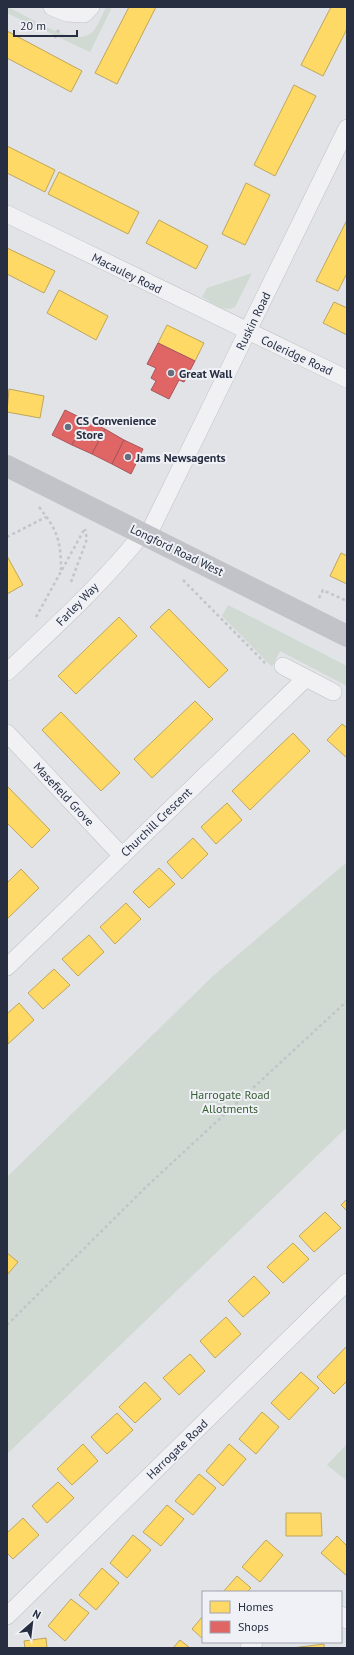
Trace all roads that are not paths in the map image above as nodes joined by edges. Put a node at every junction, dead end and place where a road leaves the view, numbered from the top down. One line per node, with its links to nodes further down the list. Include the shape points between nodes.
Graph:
1 (52, 7): 2 (street, via 67,13 84,14)
2 (91, 7)
3 (347, 128): 5 (street, Ruskin Road)
4 (7, 214): 5 (street, Macauley Road)
5 (247, 332): 6 (street, Coleridge Road); 8 (street, Ruskin Road)
6 (347, 379)
7 (7, 466): 8 (street, Longford Road West)
8 (145, 534): 9 (street, Longford Road West); 11 (street, Farley Way, via 64,618)
9 (347, 636)
10 (283, 666): 12 (street)
11 (7, 672)
12 (306, 678): 13 (street); 15 (street, Churchill Crescent)
13 (333, 692)
14 (7, 733): 15 (street, Masefield Grove)
15 (122, 856): 16 (street, Churchill Crescent)
16 (7, 967)
17 (347, 1282): 18 (street, Harrogate Road)
18 (7, 1616)

